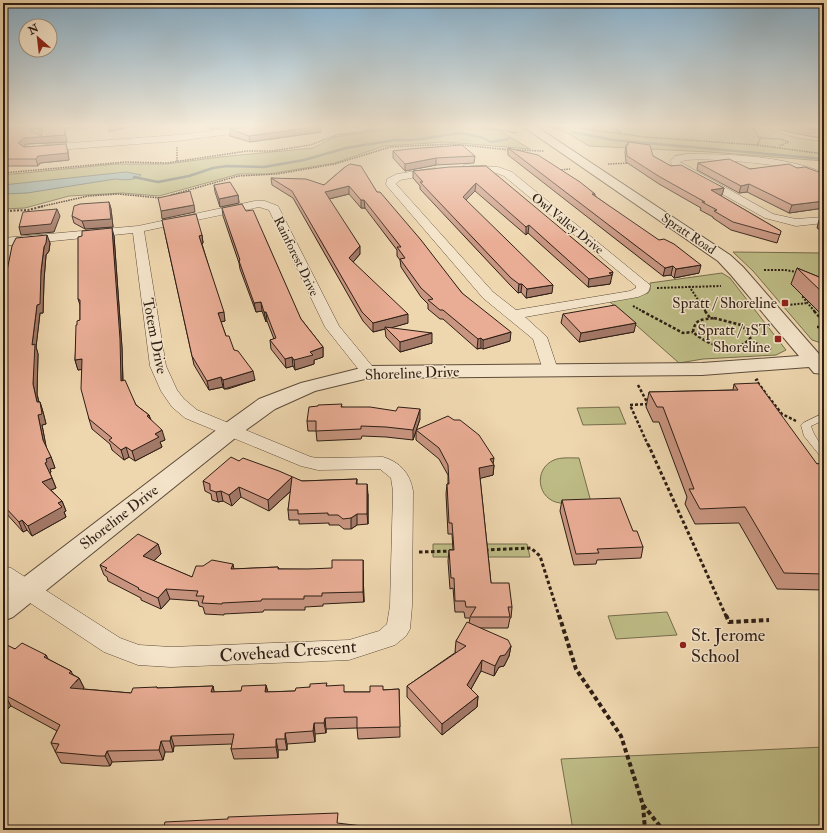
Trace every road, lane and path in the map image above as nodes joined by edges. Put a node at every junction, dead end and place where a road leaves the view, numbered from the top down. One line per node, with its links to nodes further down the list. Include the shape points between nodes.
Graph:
1 (104, 164): 10 (path)
2 (336, 164): 12 (path, via 277,174 244,174 159,199 118,194 88,196 28,210)
3 (577, 164): 25 (street, Spratt Road, via 716,252)
4 (608, 164): 5 (path)
5 (611, 164)
6 (676, 164): 13 (street, via 769,216 800,223)
7 (783, 164): 11 (street, via 806,169)
8 (570, 169): 9 (path)
9 (555, 171)
10 (3, 173)
11 (824, 177)
12 (3, 211)
13 (824, 220)
14 (138, 229): 15 (street, Rainforest Drive); 36 (street, Rainforest Drive, via 254,204 272,206 332,327); 45 (street, Totem Drive, via 158,366 162,378 178,403 191,414)
15 (3, 242)
16 (764, 270): 17 (path, via 785,270)
17 (800, 274)
18 (689, 286): 19 (path); 20 (path); 27 (path)
19 (721, 286)
20 (644, 288): 22 (street); 26 (street, Owl Valley Drive, via 640,281 508,174 487,168 451,170 397,177 391,181 488,295)
21 (805, 292): 24 (path, via 801,294)
22 (617, 297): 26 (street); 31 (path, via 683,333)
23 (813, 303): 24 (path)
24 (807, 304): 25 (path); 28 (path)
25 (768, 306): 34 (street, Spratt Road)
26 (513, 315): 35 (street, Owl Valley Drive, via 540,337)
27 (710, 318): 31 (path, via 698,321); 32 (path, via 725,319 744,326 752,336)
28 (824, 322)
29 (817, 327): 30 (path)
30 (824, 327)
31 (693, 332): 32 (path, via 697,337 720,346 735,347)
32 (750, 341): 33 (path)
33 (771, 349)
34 (821, 365): 35 (street, Shoreline Drive)
35 (550, 370): 36 (street, Shoreline Drive)
36 (369, 372): 45 (street, Shoreline Drive, via 308,387 267,404)
37 (756, 380): 39 (path)
38 (638, 385): 41 (path)
39 (768, 395): 40 (path); 44 (path, via 782,414)
40 (760, 396)
41 (648, 404): 42 (path); 53 (path, via 630,405 729,622)
42 (656, 404)
43 (824, 416): 44 (lane)
44 (806, 425): 46 (lane, via 810,436)
45 (231, 430): 49 (street, Covehead Crescent, via 312,463 376,462 392,467 399,473 402,485); 51 (street, Shoreline Drive)
46 (824, 455)
47 (455, 550): 49 (path)
48 (478, 550): 54 (path, via 531,548 540,556 573,664 621,736)
49 (402, 552): 51 (street, Covehead Crescent, via 398,629 387,638 349,650 170,658 138,655 112,645)
50 (3, 574): 51 (street)
51 (26, 589): 52 (street, Shoreline Drive)
52 (3, 609)
53 (768, 620)
54 (643, 805): 55 (path); 56 (path)
55 (645, 830)
56 (663, 830)

